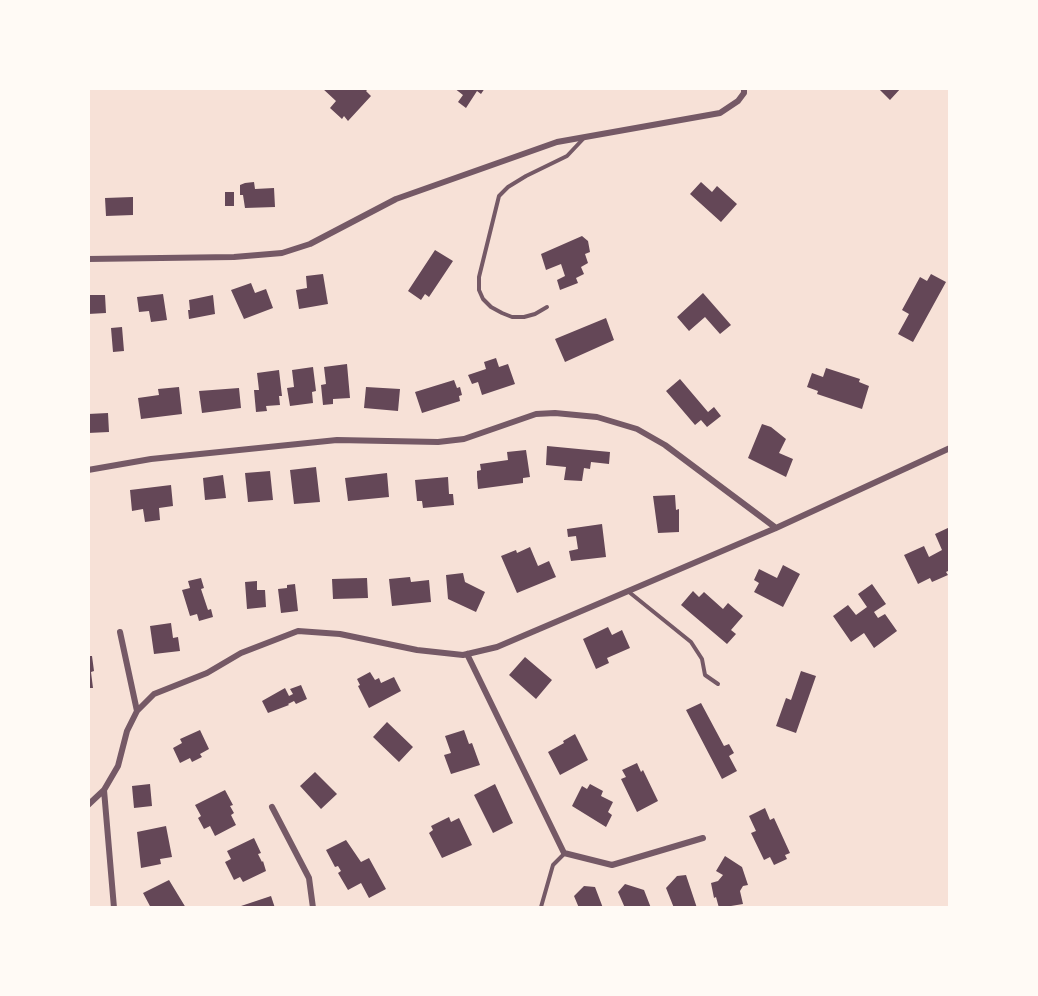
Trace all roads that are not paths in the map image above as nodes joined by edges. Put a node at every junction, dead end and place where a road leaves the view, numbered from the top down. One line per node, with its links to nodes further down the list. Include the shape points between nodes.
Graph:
1 (744, 88): 2 (street, via 744,93 720,113)
2 (585, 137): 3 (street, via 557,142 396,199 310,244 282,253); 4 (lane, via 567,156 526,176 499,196 479,276 483,299 502,313 524,317)
3 (88, 259)
4 (547, 307)
5 (950, 448): 7 (street)
6 (88, 470): 7 (street, via 151,459 337,440 464,439 536,414 555,413 597,417 637,429 665,445)
7 (776, 528): 8 (street)
8 (629, 591): 10 (street, via 497,647); 11 (lane, via 691,642 702,659 705,675)
9 (120, 632): 12 (street)
10 (467, 654): 12 (street, via 298,631 154,694); 17 (street)
11 (718, 684)
12 (137, 711): 13 (street, via 118,766)
13 (104, 790): 14 (street); 19 (street)
14 (88, 805)
15 (272, 807): 20 (street, via 309,878)
16 (703, 838): 17 (street, via 612,865)
17 (564, 853): 18 (lane, via 553,865)
18 (541, 907)
19 (114, 908)
20 (313, 908)

